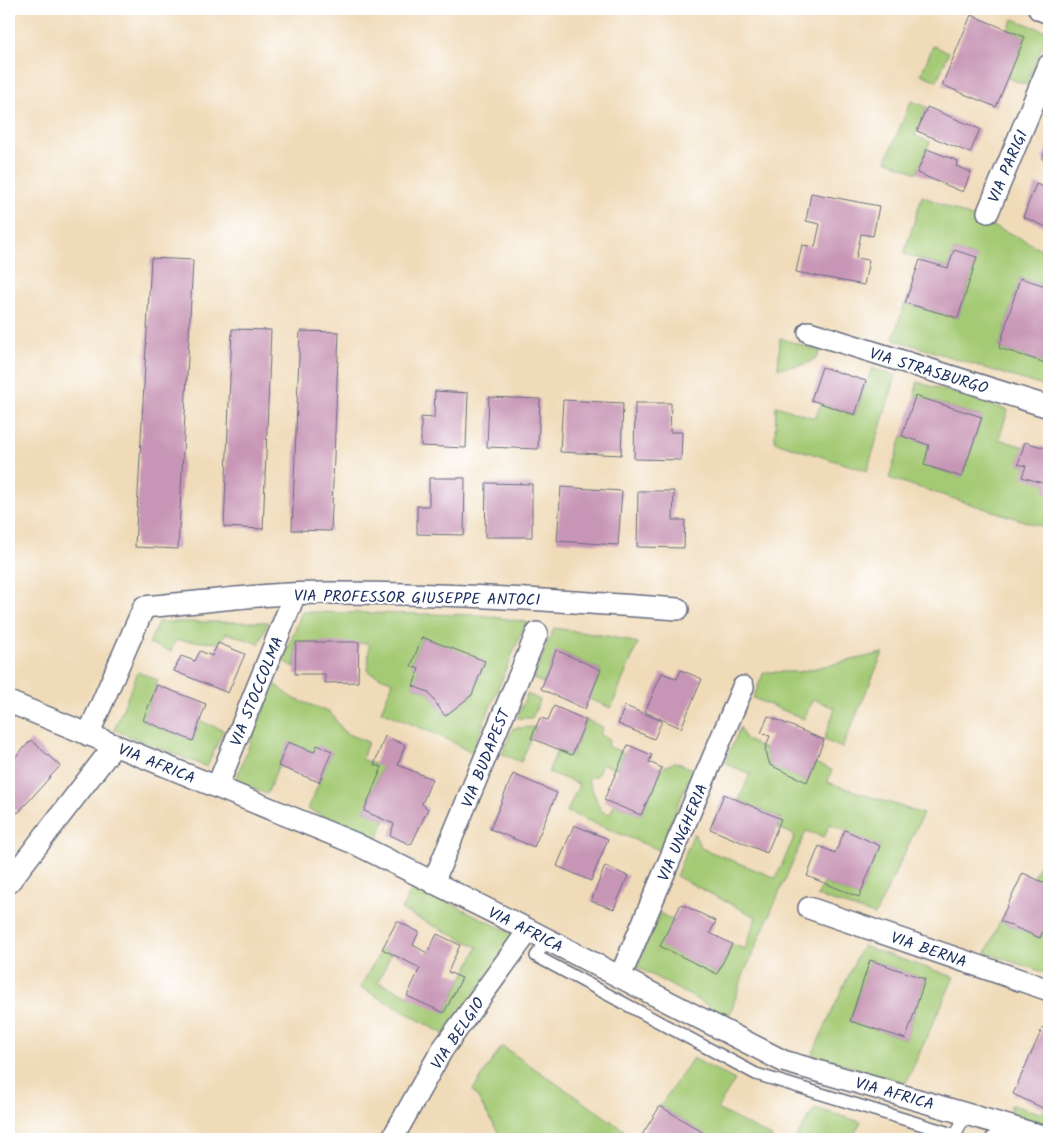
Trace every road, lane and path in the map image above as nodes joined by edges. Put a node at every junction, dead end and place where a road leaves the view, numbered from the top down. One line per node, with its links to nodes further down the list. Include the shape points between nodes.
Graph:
1 (1039, 9): 2 (street)
2 (1049, 13)
3 (1049, 65): 4 (street, VIA PARIGI)
4 (988, 212)
5 (809, 332): 6 (street, VIA STRASBURGO)
6 (1049, 407)
7 (295, 594): 8 (street, VIA PROFESSOR GIUSEPPE ANTOCI, via 549,600); 12 (street, VIA PROFESSOR GIUSEPPE ANTOCI, via 144,607); 14 (street, VIA STOCCOLMA)
8 (678, 610)
9 (537, 633): 16 (street, VIA BUDAPEST)
10 (743, 688): 19 (street, VIA UNGHERIA)
11 (9, 702): 12 (street, VIA AFRICA)
12 (88, 735): 13 (street, VIA AFRICA)
13 (114, 746): 14 (street, VIA AFRICA); 15 (street)
14 (217, 787): 16 (street, VIA AFRICA, via 354,843)
15 (9, 882)
16 (433, 883): 18 (street, VIA AFRICA)
17 (809, 908): 20 (street, VIA BERNA)
18 (538, 935): 19 (street, VIA AFRICA); 21 (lane, via 536,956 756,1074 956,1135); 24 (street, VIA BELGIO, via 442,1050)
19 (620, 977): 21 (street, VIA AFRICA, via 783,1061)
20 (1049, 990)
21 (964, 1114): 22 (street, VIA AFRICA)
22 (997, 1132): 23 (street, VIA AFRICA)
23 (1049, 1138)
24 (392, 1139)

